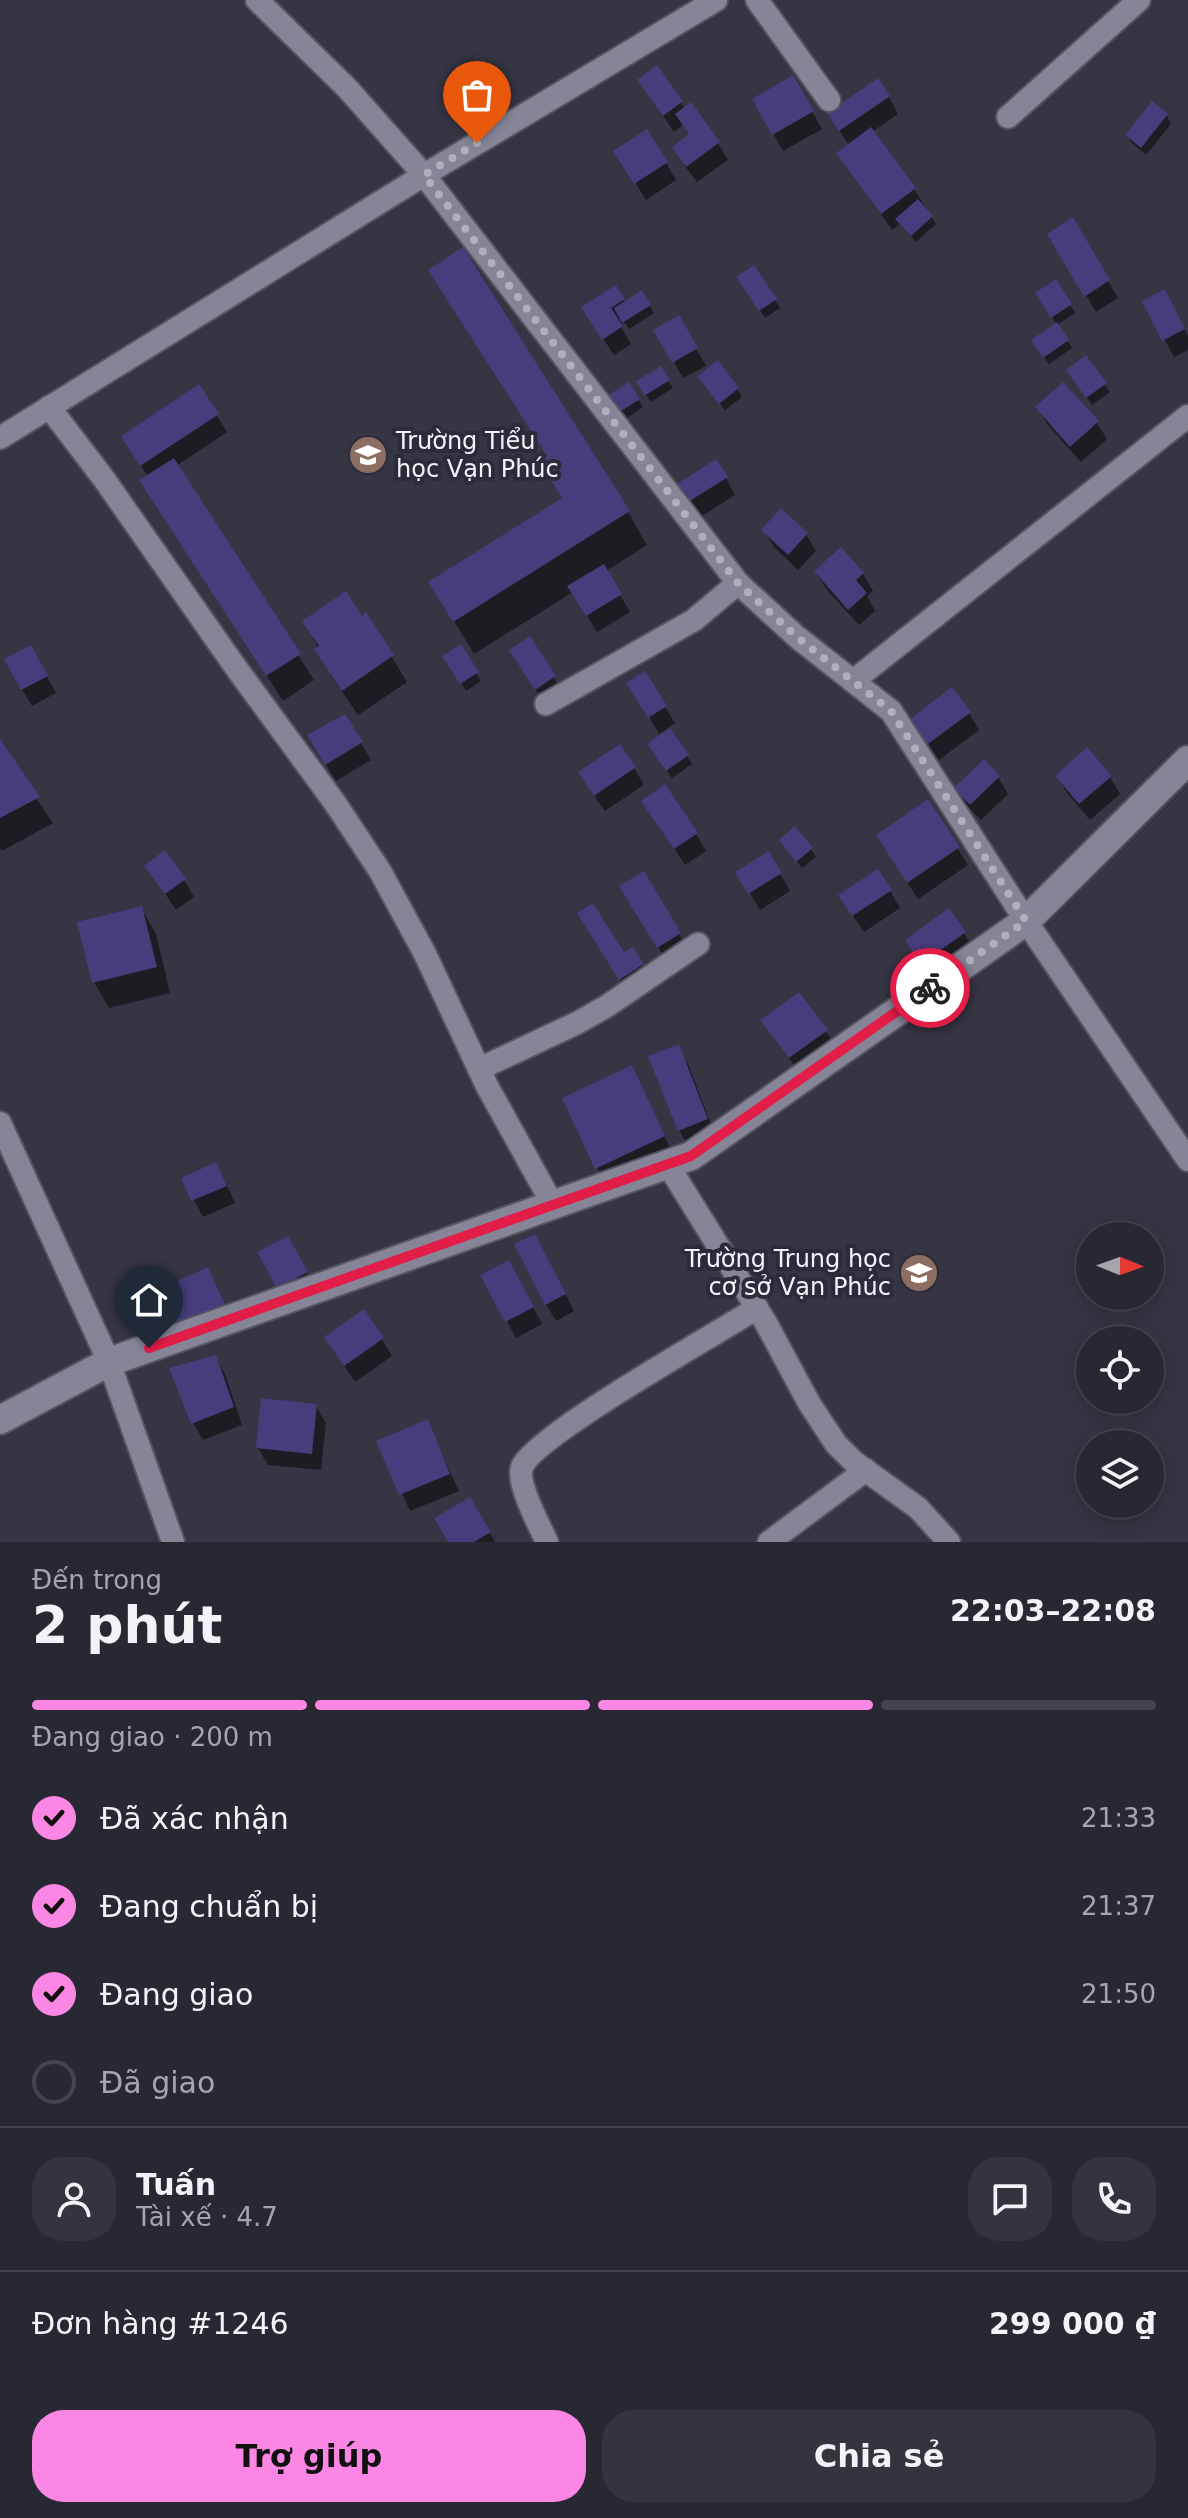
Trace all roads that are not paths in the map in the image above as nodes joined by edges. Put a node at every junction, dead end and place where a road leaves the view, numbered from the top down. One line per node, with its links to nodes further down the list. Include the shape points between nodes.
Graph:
1 (257, 0): 7 (street, via 347,88)
2 (716, 0): 7 (street)
3 (757, 0): 5 (street)
4 (1139, 0): 6 (street)
5 (829, 100)
6 (1008, 117)
7 (424, 175): 8 (street); 11 (street)
8 (49, 407): 10 (street); 17 (street, via 380,871)
9 (1188, 416): 12 (street)
10 (0, 438)
11 (738, 583): 12 (street); 13 (street, via 694,620)
12 (853, 681): 15 (street, via 891,711)
13 (546, 704)
14 (1188, 760): 15 (street)
15 (1026, 921): 19 (street); 20 (street, via 691,1156)
16 (698, 944): 17 (street, via 577,1023)
17 (479, 1069): 21 (street)
18 (0, 1123): 23 (street)
19 (1188, 1160)
20 (668, 1165): 21 (street); 22 (street)
21 (553, 1205): 23 (street)
22 (757, 1308): 25 (street, via 836,1444); 27 (street, via 577,1420 527,1459 522,1476)
23 (109, 1362): 24 (street); 26 (street)
24 (0, 1420)
25 (866, 1470): 28 (street); 29 (street, via 918,1508)
26 (173, 1542)
27 (547, 1542)
28 (769, 1542)
29 (949, 1542)

